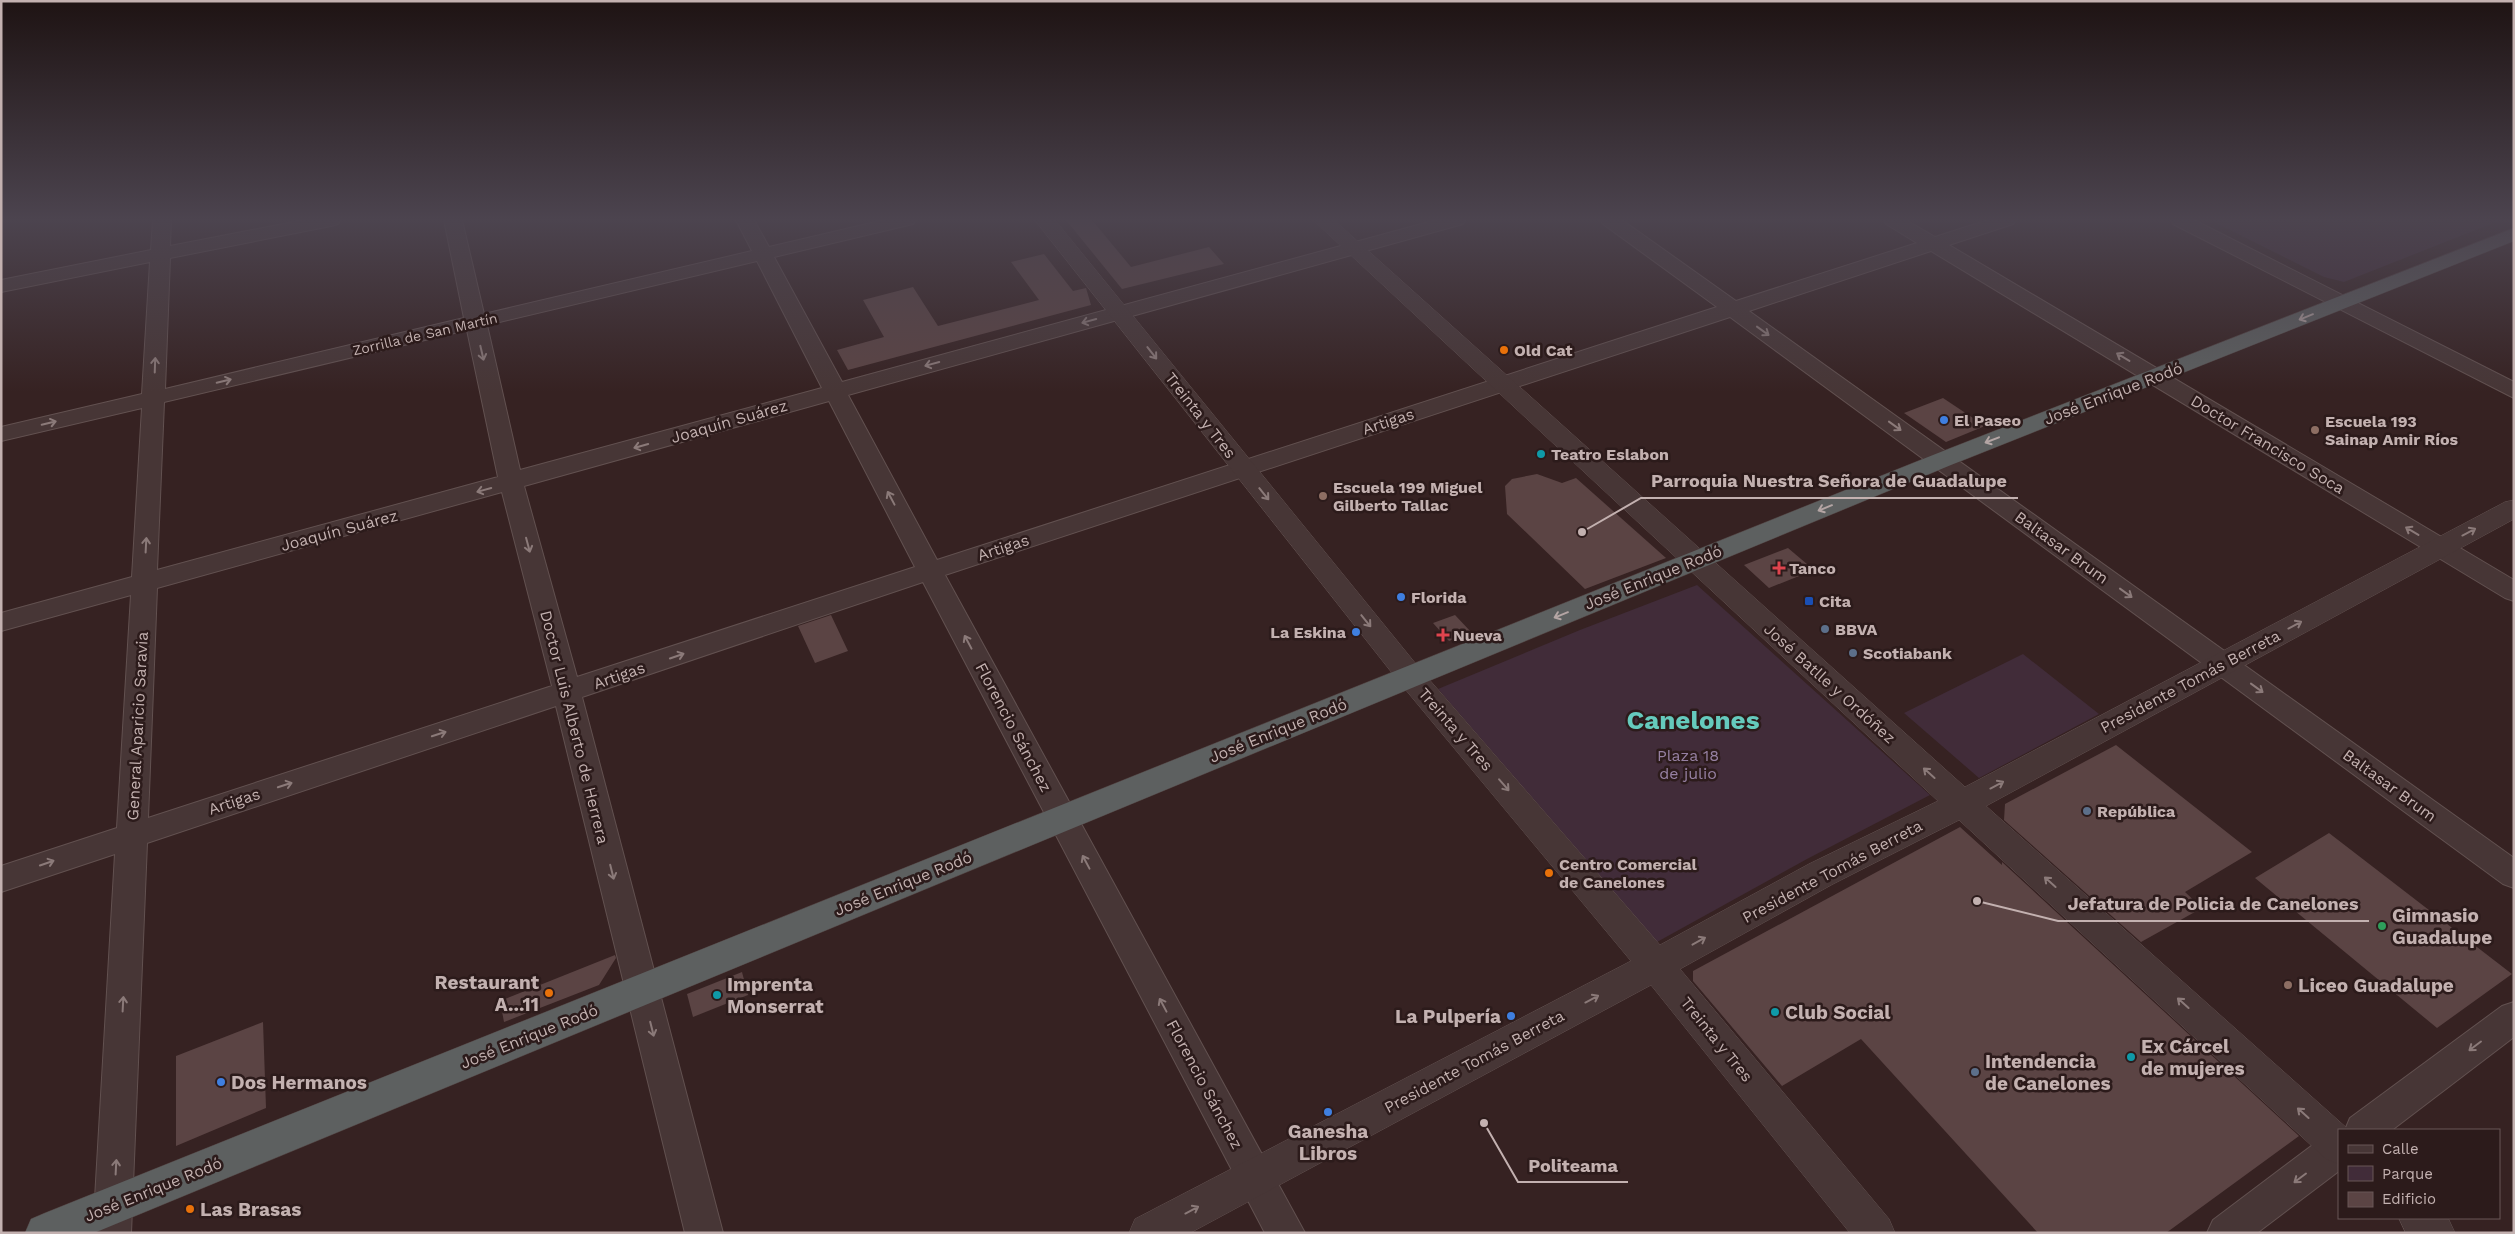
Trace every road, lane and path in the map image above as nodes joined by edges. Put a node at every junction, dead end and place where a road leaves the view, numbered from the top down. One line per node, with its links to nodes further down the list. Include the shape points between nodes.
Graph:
1 (43, 278): 14 (street)
2 (158, 278): 23 (street, General Aparicio Saravia, one-way to 2)
3 (465, 278): 18 (street, Doctor Luis Alberto de Herrera)
4 (660, 278): 18 (street, Zorrilla de San Martín)
5 (775, 278): 21 (street, Florencio Sánchez)
6 (1091, 278): 17 (street, Treinta y Tres)
7 (1244, 278): 17 (street, Joaquín Suárez)
8 (1385, 278): 20 (street, José Batlle y Ordóñez)
9 (1690, 278): 16 (street, Baltasar Brum)
10 (1830, 278): 16 (street, Artigas)
11 (1990, 278): 19 (street, Doctor Francisco Soca, one-way to 11)
12 (2294, 278): 15 (street)
13 (2404, 278): 15 (highway, José Enrique Rodó)
14 (1, 286)
15 (2343, 302): 19 (highway, José Enrique Rodó, one-way to 19); 22 (street)
16 (1733, 309): 20 (street, Artigas); 25 (street, Baltasar Brum, one-way to 25)
17 (1119, 312): 21 (street, Joaquín Suárez, one-way to 21); 26 (street, Treinta y Tres, one-way to 26)
18 (475, 322): 23 (street, Zorrilla de San Martín, one-way to 18); 27 (street, Doctor Luis Alberto de Herrera, one-way to 27)
19 (2156, 377): 25 (highway, José Enrique Rodó, one-way to 25); 29 (street, Doctor Francisco Soca, one-way to 19)
20 (1504, 383): 26 (street, Artigas); 30 (street, José Batlle y Ordóñez)
21 (834, 391): 27 (street, Joaquín Suárez, one-way to 27); 31 (street, Florencio Sánchez, one-way to 21)
22 (2514, 391)
23 (154, 398): 24 (street, Zorrilla de San Martín, one-way to 23); 32 (street, General Aparicio Saravia, one-way to 23)
24 (1, 434)
25 (1942, 460): 30 (highway, José Enrique Rodó, one-way to 30); 35 (street, Baltasar Brum, one-way to 35)
26 (1243, 468): 31 (street, Artigas); 36 (street, Treinta y Tres, one-way to 36)
27 (511, 482): 32 (street, Joaquín Suárez, one-way to 32); 37 (street, Doctor Luis Alberto de Herrera, one-way to 37)
28 (2514, 508): 29 (street, Presidente Tomás Berreta, one-way to 28)
29 (2439, 547): 33 (street, Doctor Francisco Soca); 35 (street, Presidente Tomás Berreta, one-way to 29)
30 (1696, 560): 36 (highway, José Enrique Rodó, one-way to 36); 38 (street, José Batlle y Ordóñez, one-way to 30)
31 (930, 571): 37 (street, Artigas, one-way to 31); 39 (street, Florencio Sánchez, one-way to 31)
32 (144, 582): 34 (street, Joaquín Suárez); 40 (street, General Aparicio Saravia)
33 (2514, 592)
34 (1, 622)
35 (2223, 664): 38 (street, Presidente Tomás Berreta, one-way to 35); 41 (street, Baltasar Brum, one-way to 41)
36 (1410, 676): 39 (highway, José Enrique Rodó); 43 (street, Treinta y Tres, one-way to 43)
37 (567, 692): 40 (street, Artigas, one-way to 37); 44 (street, Doctor Luis Alberto de Herrera, one-way to 44)
38 (1963, 803): 43 (street, Presidente Tomás Berreta, one-way to 38, via 1821,874); 47 (street, José Batlle y Ordóñez, one-way to 38)
39 (1062, 817): 44 (highway, José Enrique Rodó); 49 (street, Florencio Sánchez, one-way to 39)
40 (131, 835): 42 (street, Artigas, one-way to 40); 50 (street, General Aparicio Saravia, one-way to 40)
41 (2514, 875)
42 (1, 879)
43 (1656, 965): 49 (street, Presidente Tomás Berreta, one-way to 43); 56 (street, Treinta y Tres)
44 (642, 991): 50 (highway, José Enrique Rodó); 53 (street, Doctor Luis Alberto de Herrera, one-way to 53)
45 (2514, 1017): 46 (street, one-way to 46)
46 (2364, 1129)
47 (2338, 1146)
48 (2338, 1148): 57 (street, one-way to 57)
49 (1254, 1176): 54 (street, Presidente Tomás Berreta, one-way to 49); 55 (street, Florencio Sánchez)
50 (113, 1219): 52 (highway, José Enrique Rodó)
51 (2420, 1219): 58 (street)
52 (46, 1233)
53 (704, 1233)
54 (1149, 1233)
55 (1286, 1233)
56 (1875, 1233)
57 (2226, 1233)
58 (2436, 1233)

